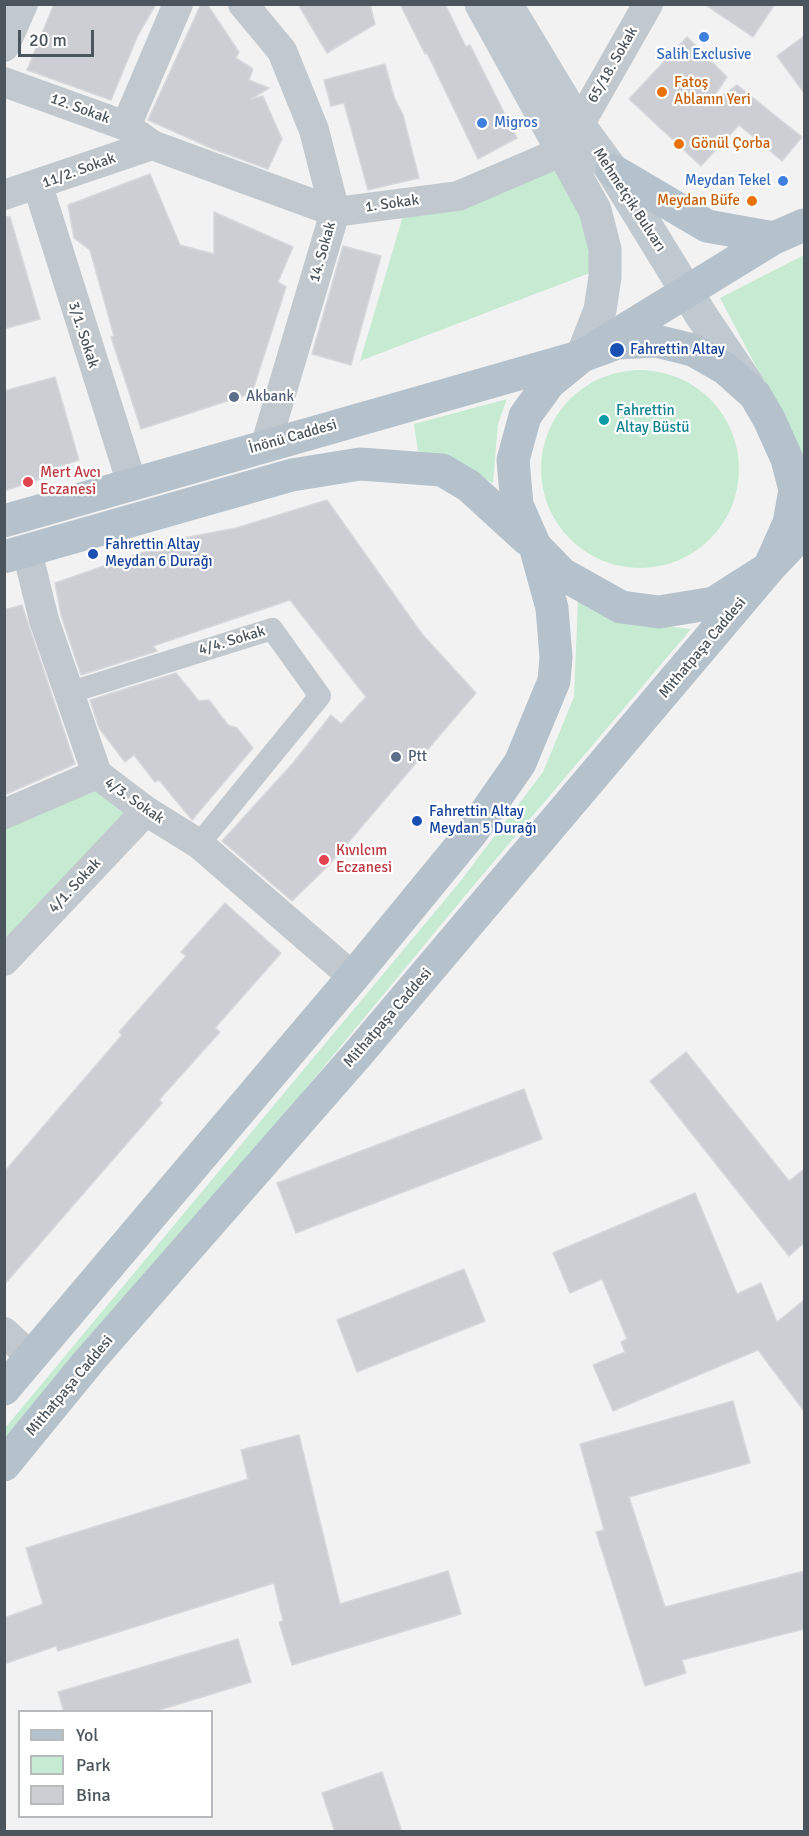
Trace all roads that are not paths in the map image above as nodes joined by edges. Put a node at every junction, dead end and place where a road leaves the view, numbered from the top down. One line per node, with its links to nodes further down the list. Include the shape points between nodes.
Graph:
1 (23, 4): 7 (street)
2 (178, 4): 9 (street)
3 (243, 4): 15 (street, 14. Sokak, via 282,51 314,130)
4 (480, 4): 10 (main road, Mehmetçik Bulvarı, via 506,55)
5 (506, 4): 10 (main road, Mehmetçik Bulvarı)
6 (648, 4): 10 (street, 65/18. Sokak)
7 (4, 47)
8 (4, 82): 9 (street, 12. Sokak)
9 (126, 126): 11 (street, 12. Sokak)
10 (571, 138): 12 (main road, Mehmetçik Bulvarı); 15 (street, 1. Sokak, via 458,196); 19 (main road, Mehmetçik Bulvarı, via 605,249 600,310)
11 (152, 145): 13 (street, 11/2. Sokak); 15 (street, 1. Sokak)
12 (612, 170): 17 (main road, via 707,226); 18 (main road, Mehmetçik Bulvarı)
13 (38, 186): 14 (street, 11/2. Sokak); 22 (street, 3/1. Sokak)
14 (4, 195)
15 (335, 212): 21 (street, 14. Sokak)
16 (804, 225): 17 (main road)
17 (774, 237): 18 (main road)
18 (686, 291): 19 (main road); 20 (main road, Mehmetçik Bulvarı)
19 (582, 357): 20 (main road, via 618,344 656,341 693,350 726,369); 21 (main road, İnönü Caddesi); 25 (main road, via 549,383 525,416 513,460 517,505)
20 (755, 395): 27 (main road, via 787,459 795,490 789,523)
21 (266, 444): 22 (main road, İnönü Caddesi)
22 (132, 484): 23 (main road, İnönü Caddesi)
23 (4, 521)
24 (804, 531): 27 (main road)
25 (536, 546): 26 (main road, via 469,486 442,470 360,464 292,475); 27 (main road, via 562,574 594,593 621,607 659,612 714,603); 34 (main road, via 552,608 556,657 554,681 520,763 472,832)
26 (16, 554): 28 (street, 4/3. Sokak, via 44,620)
27 (769, 568): 38 (main road, Mithatpaşa Caddesi, via 373,1036 89,1361)
28 (68, 693): 29 (street, 4/3. Sokak); 32 (street, 4/4. Sokak, via 272,629 320,696)
29 (97, 774): 30 (street, 4/3. Sokak); 31 (street)
30 (146, 811): 32 (street, 4/3. Sokak); 33 (street, 4/1. Sokak)
31 (4, 814)
32 (199, 844): 34 (street, 4/3. Sokak)
33 (4, 961)
34 (353, 977): 36 (main road)
35 (4, 1332): 36 (street)
36 (30, 1356): 37 (main road)
37 (4, 1389)
38 (4, 1466)

